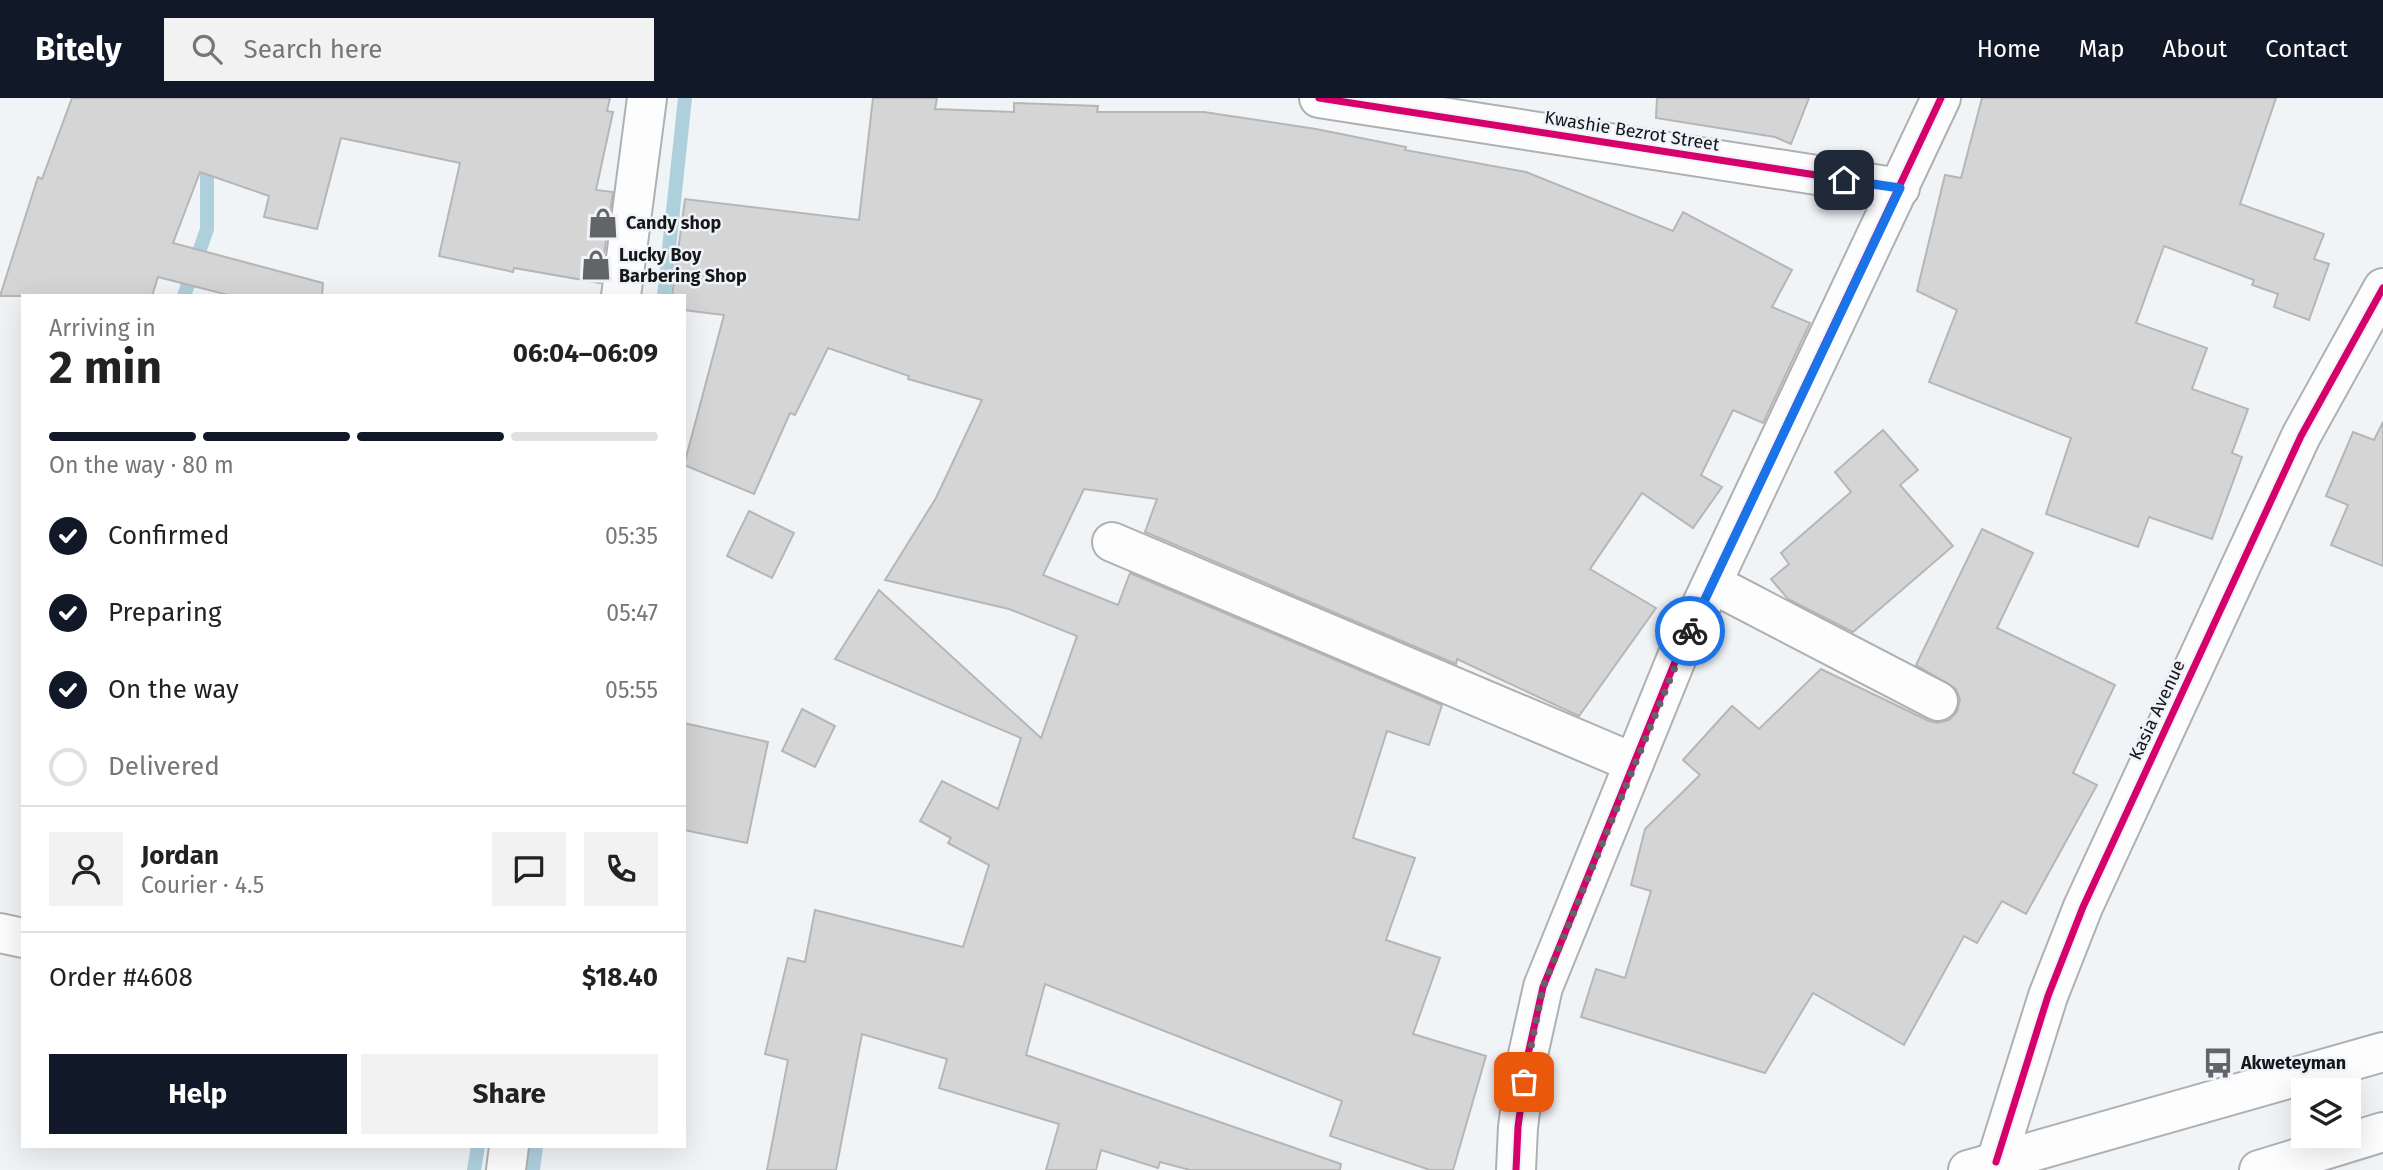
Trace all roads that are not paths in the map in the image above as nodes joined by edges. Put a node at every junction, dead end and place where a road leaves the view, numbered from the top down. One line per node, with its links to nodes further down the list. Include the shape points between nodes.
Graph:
1 (647, 98): 6 (main road)
2 (1319, 98): 4 (main road, Kwashie Bezrot Street)
3 (1941, 98): 4 (main road)
4 (1900, 188): 8 (main road)
5 (2383, 288): 16 (main road, Kasia Avenue, via 2301,436 2083,907)
6 (621, 294)
7 (1112, 542): 10 (main road)
8 (1713, 584): 9 (main road); 10 (main road)
9 (1938, 701)
10 (1634, 763): 18 (main road, via 1543,987 1527,1059)
11 (0, 933): 12 (main road)
12 (21, 938)
13 (2383, 1052): 16 (main road)
14 (2383, 1132): 19 (main road)
15 (509, 1148): 17 (main road)
16 (1982, 1166)
17 (506, 1170)
18 (1516, 1170)
19 (2259, 1170)

